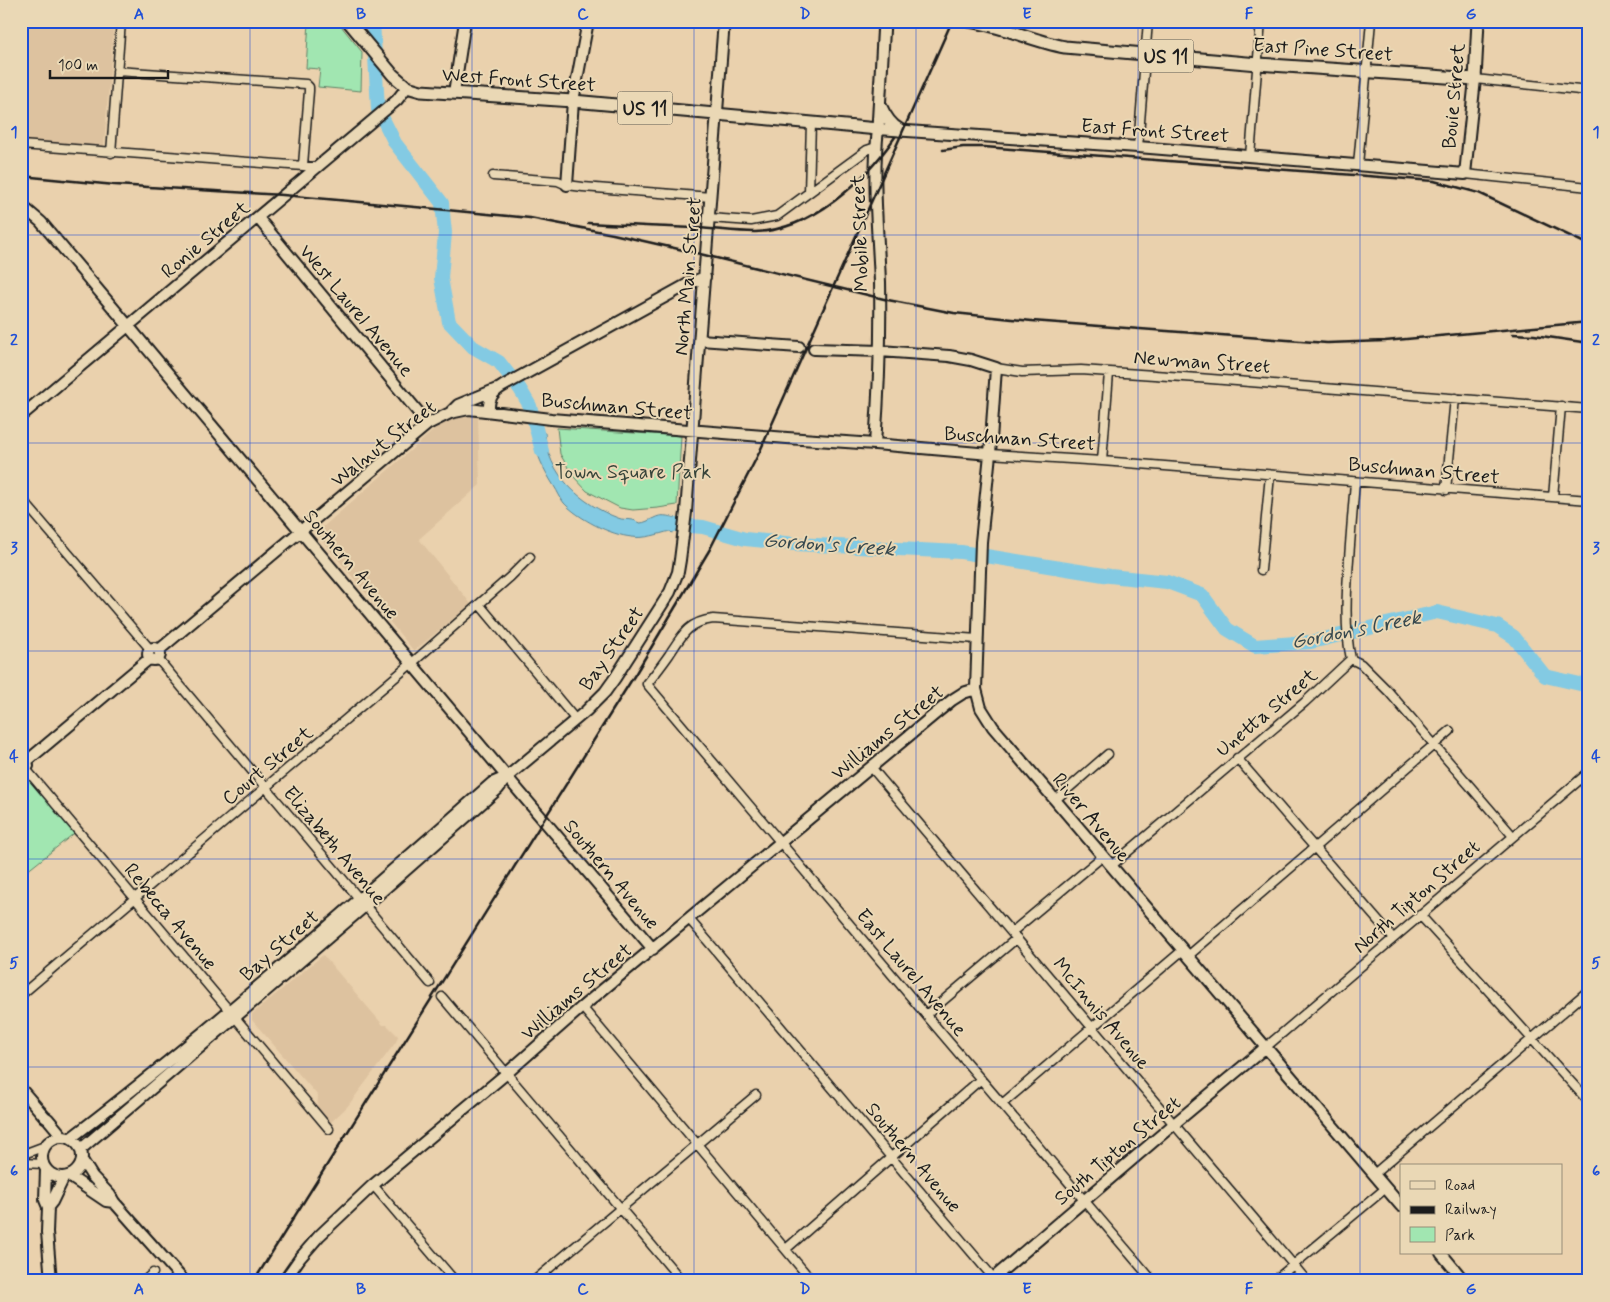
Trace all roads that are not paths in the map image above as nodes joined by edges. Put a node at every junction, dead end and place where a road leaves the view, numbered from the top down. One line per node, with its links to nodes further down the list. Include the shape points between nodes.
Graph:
1 (121, 21): 14 (street)
2 (348, 21): 17 (main road, via 392,74)
3 (465, 21): 19 (street)
4 (588, 21): 20 (street)
5 (724, 21): 22 (street, North Main Street)
6 (884, 21): 21 (main road, Mobile Street)
7 (968, 21): 12 (main road, East Pine Street / US 11, via 999,27 1056,46)
8 (1148, 21): 12 (street)
9 (1261, 21): 13 (street)
10 (1371, 21): 15 (street)
11 (1478, 21): 16 (main road, Bouie Street)
12 (1145, 54): 13 (main road, East Pine Street / US 11); 28 (street)
13 (1258, 64): 15 (main road, East Pine Street / US 11); 30 (street)
14 (117, 71): 29 (street); 31 (street, via 306,84 309,91)
15 (1367, 71): 16 (main road, East Pine Street / US 11); 32 (street)
16 (1474, 80): 18 (street, East Pine Street); 34 (street, Bouie Street)
17 (407, 87): 19 (main road, West Front Street / US 11); 33 (street, Ronie Street, via 397,100)
18 (1589, 91)
19 (454, 93): 20 (main road, West Front Street / US 11)
20 (573, 101): 22 (main road, West Front Street / US 11); 36 (street)
21 (879, 104): 24 (main road, Mobile Street); 25 (main road, via 892,125)
22 (718, 115): 23 (main road, East Front Street / US 11); 39 (street, North Main Street)
23 (811, 123): 24 (main road, East Front Street / US 11); 38 (street)
24 (878, 129): 25 (street, East Front Street); 27 (street, Mobile Street)
25 (900, 130): 28 (street, East Front Street)
26 (21, 146): 29 (street)
27 (876, 147): 38 (street, via 867,150); 48 (street, Mobile Street)
28 (1138, 147): 30 (street, East Front Street)
29 (111, 152): 31 (street)
30 (1250, 156): 32 (street, East Front Street)
31 (303, 165): 33 (street)
32 (1358, 165): 34 (street, East Front Street)
33 (317, 166): 41 (street, Ronie Street)
34 (1465, 174): 37 (street, East Front Street)
35 (493, 176): 36 (street, via 558,181)
36 (567, 185): 39 (street)
37 (1589, 187)
38 (809, 192): 42 (street, via 770,218 751,221)
39 (711, 197): 42 (street, North Main Street)
40 (21, 205): 44 (street, Southern Avenue, via 41,222)
41 (258, 218): 44 (street, Ronie Street); 58 (street, West Laurel Avenue)
42 (710, 218): 43 (street, North Main Street)
43 (705, 277): 45 (street, North Main Street); 51 (street, Walnut Street)
44 (128, 326): 57 (street, Ronie Street); 69 (street, Southern Avenue)
45 (700, 340): 46 (street); 59 (street, North Main Street)
46 (800, 347)
47 (814, 349): 48 (street, Newman Street)
48 (880, 351): 49 (street, Newman Street, via 962,358); 60 (street, Mobile Street)
49 (996, 368): 50 (street, Newman Street, via 1022,372); 61 (street, River Avenue)
50 (1109, 372): 52 (street, Newman Street); 62 (street)
51 (500, 388): 55 (street, via 489,401); 56 (street, Walnut Street, via 468,400)
52 (1455, 398): 53 (street, Newman Street); 65 (street)
53 (1561, 406): 54 (street, Newman Street); 67 (street)
54 (1589, 409)
55 (489, 411): 56 (street, Buschman Street, via 469,409); 59 (street, Buschman Street)
56 (450, 412): 58 (street, Walnut Street)
57 (21, 416)
58 (428, 424): 69 (street, Walnut Street)
59 (693, 430): 60 (street, Buschman Street); 70 (street, North Main Street)
60 (875, 444): 61 (street, Buschman Street)
61 (990, 454): 62 (street, Buschman Street); 74 (street, River Avenue, via 981,542)
62 (1102, 461): 63 (street, Buschman Street)
63 (1270, 475): 64 (street, Buschman Street); 72 (street)
64 (1356, 482): 65 (street, Buschman Street); 76 (street, via 1346,611)
65 (1446, 490): 67 (street, Buschman Street)
66 (21, 498): 75 (street, Elizabeth Avenue)
67 (1553, 498): 68 (street, Buschman Street)
68 (1589, 500)
69 (301, 532): 75 (street, Walnut Street); 77 (street, Southern Avenue)
70 (684, 534): 79 (street, Bay Street, via 678,572 666,601 610,686)
71 (530, 557): 73 (street, Court Street)
72 (1261, 570)
73 (479, 604): 77 (street, Court Street); 79 (street)
74 (977, 639): 78 (street, River Avenue); 91 (street, East Laurel Avenue, via 713,619 695,624 686,631 647,684)
75 (154, 654): 84 (street, Walnut Street); 88 (street, Elizabeth Avenue)
76 (1350, 655): 81 (street, via 1388,690); 83 (street, Unetta Street, via 1305,702)
77 (412, 663): 87 (street, Southern Avenue); 88 (street, Court Street)
78 (976, 688): 85 (street, Williams Street, via 952,700); 89 (street, River Avenue, via 986,718)
79 (576, 720): 87 (street, Bay Street)
80 (1450, 731): 81 (street)
81 (1435, 744): 90 (street); 92 (street)
82 (1108, 754): 89 (street)
83 (1237, 758): 92 (street); 94 (street, Unetta Street)
84 (24, 765): 95 (street, Rebecca Avenue)
85 (871, 767): 91 (street, Williams Street); 99 (street, McInnis Avenue)
86 (1589, 772): 90 (street, North Tipton Street)
87 (506, 777): 96 (street, Bay Street, via 492,783); 101 (street, Southern Avenue)
88 (265, 788): 95 (street, Court Street); 96 (street, Elizabeth Avenue)
89 (1055, 800): 93 (street, River Avenue)
90 (1512, 835): 97 (street, North Tipton Street)
91 (782, 842): 98 (street, Williams Street); 109 (street, East Laurel Avenue)
92 (1313, 848): 100 (street); 102 (street)
93 (1103, 856): 94 (street, River Avenue); 99 (street)
94 (1111, 866): 102 (street, River Avenue)
95 (135, 899): 105 (street, Court Street); 108 (street, Rebecca Avenue)
96 (362, 902): 103 (street, Elizabeth Avenue); 108 (street, Bay Street)
97 (1420, 915): 100 (street, North Tipton Street); 111 (street)
98 (689, 919): 101 (street, Williams Street); 127 (street, Southern Avenue)
99 (1015, 935): 109 (street); 110 (street, McInnis Avenue)
100 (1392, 938): 112 (street, North Tipton Street)
101 (653, 949): 107 (street, Williams Street)
102 (1185, 953): 110 (street); 112 (street, River Avenue)
103 (430, 982)
104 (1589, 990): 111 (street)
105 (21, 995)
106 (442, 997): 113 (street)
107 (582, 1007): 113 (street, Williams Street); 124 (street)
108 (232, 1014): 121 (street, Rebecca Avenue); 122 (street, Bay Street, via 129,1094); 126 (street, Bay Street)
109 (926, 1015): 114 (street, East Laurel Avenue)
110 (1092, 1026): 118 (street); 120 (street, McInnis Avenue)
111 (1532, 1038): 117 (street); 130 (street)
112 (1266, 1047): 120 (street, South Tipton Street); 130 (street, River Avenue)
113 (507, 1073): 132 (street, Williams Street); 138 (street)
114 (981, 1079): 118 (street, East Laurel Avenue); 127 (street)
115 (21, 1089): 119 (street)
116 (756, 1095): 124 (street)
117 (1589, 1102)
118 (1002, 1104): 134 (street, East Laurel Avenue)
119 (45, 1118): 122 (street); 123 (street)
120 (1174, 1124): 134 (street, South Tipton Street); 141 (street, McInnis Avenue)
121 (329, 1129)
122 (67, 1137): 123 (street); 126 (street, via 79,1145)
123 (48, 1143): 125 (street); 129 (street, via 42,1156)
124 (698, 1145): 138 (street); 139 (street)
125 (21, 1155)
126 (82, 1155): 131 (street, via 78,1169); 135 (street, via 92,1176)
127 (890, 1158): 139 (street); 144 (street, Southern Avenue)
128 (21, 1163): 129 (street)
129 (45, 1166): 131 (street, via 56,1176); 137 (street)
130 (1374, 1174): 133 (street, River Avenue)
131 (66, 1176): 135 (street, via 106,1201); 137 (street)
132 (374, 1185): 148 (street, Williams Street, via 318,1236); 149 (street)
133 (1386, 1188): 136 (street, River Avenue); 141 (street)
134 (1084, 1201): 144 (street, South Tipton Street); 154 (street, East Laurel Avenue)
135 (114, 1202): 147 (street)
136 (1400, 1205)
137 (48, 1207): 145 (street)
138 (621, 1209): 150 (street); 151 (street)
139 (786, 1249): 143 (street)
140 (1442, 1254): 157 (street)
141 (1293, 1264): 155 (street); 156 (street, McInnis Avenue)
142 (153, 1274): 146 (street)
143 (806, 1274): 152 (street); 153 (street)
144 (993, 1280)
145 (51, 1281)
146 (144, 1281)
147 (184, 1281)
148 (284, 1281)
149 (455, 1281)
150 (534, 1281)
151 (682, 1281)
152 (798, 1281)
153 (812, 1281)
154 (1153, 1281)
155 (1274, 1281)
156 (1307, 1281)
157 (1464, 1281)

